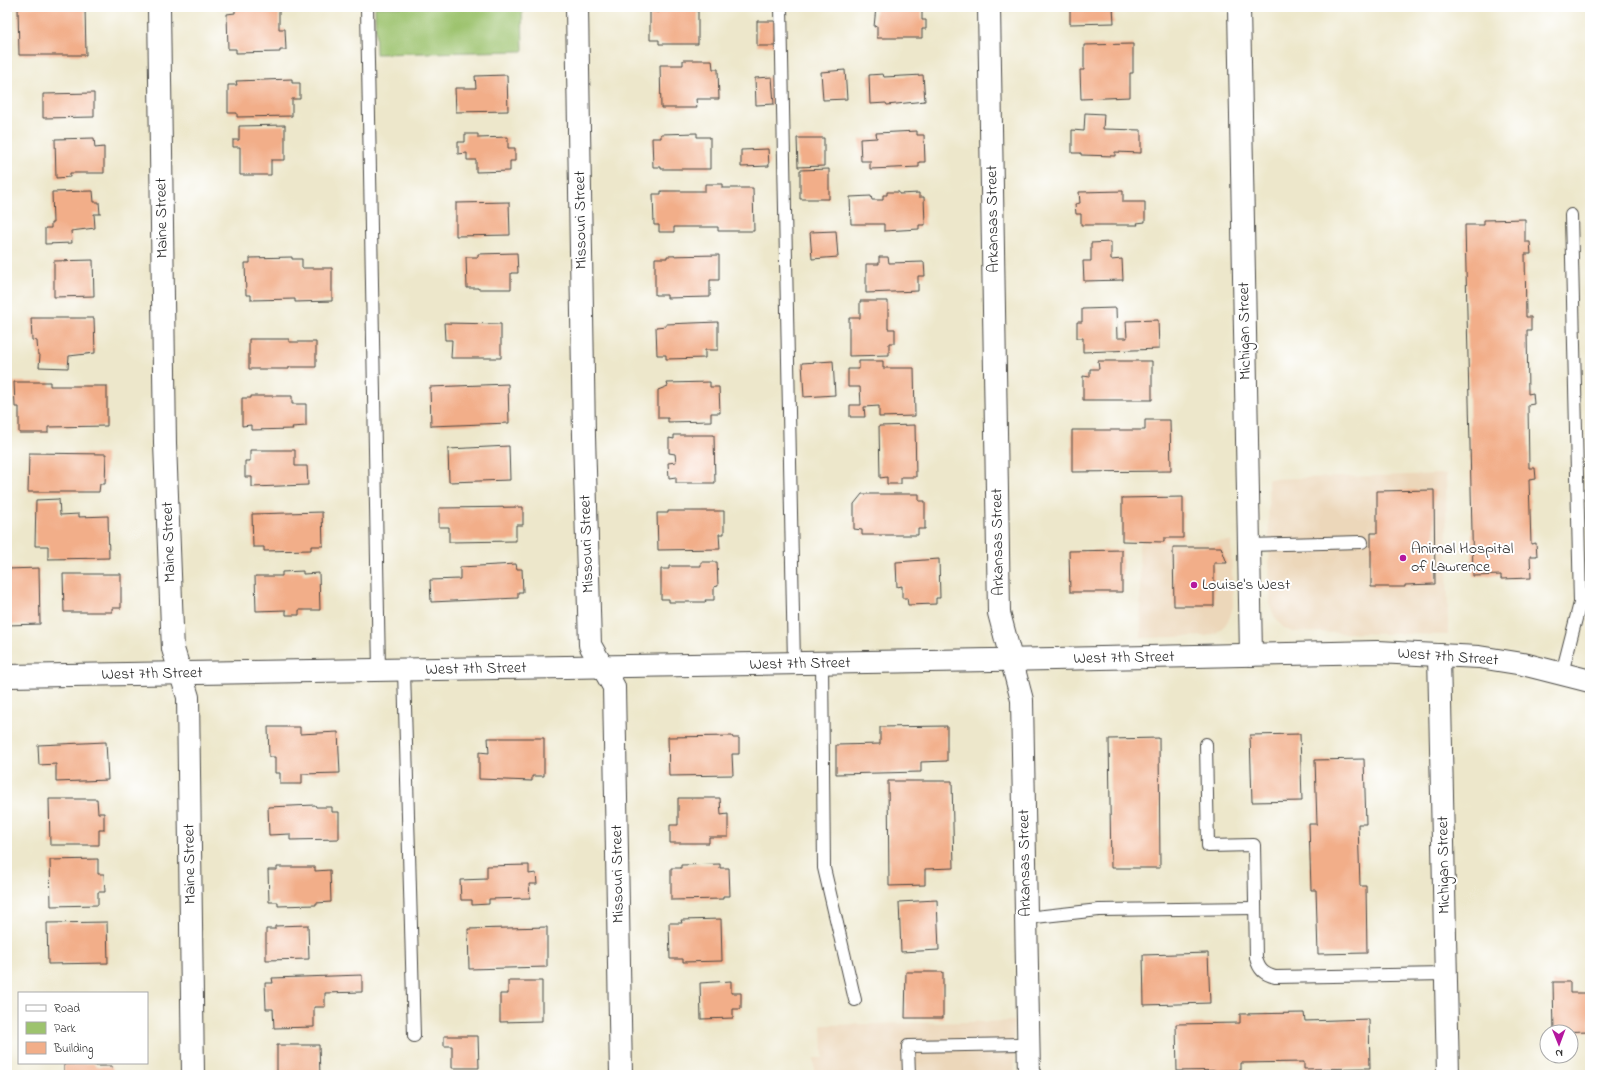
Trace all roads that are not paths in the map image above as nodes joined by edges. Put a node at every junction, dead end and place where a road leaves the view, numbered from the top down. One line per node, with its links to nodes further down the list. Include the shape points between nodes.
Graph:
1 (159, 7): 18 (street, Maine Street, via 165,442 173,649)
2 (367, 7): 16 (lane)
3 (577, 7): 15 (street, Missouri Street, via 590,645)
4 (781, 7): 14 (lane)
5 (989, 7): 12 (street, Arkansas Street, via 999,613)
6 (1240, 7): 9 (street, Michigan Street)
7 (1571, 215): 19 (lane, via 1580,603)
8 (1362, 542): 9 (lane)
9 (1249, 545): 10 (street, Michigan Street)
10 (1251, 655): 11 (street, West 7th Street, via 1377,652); 12 (street, West 7th Street)
11 (1439, 655): 19 (street, West 7th Street, via 1479,657); 25 (street, Michigan Street)
12 (1012, 660): 13 (street, West 7th Street); 24 (street, Arkansas Street, via 1022,700)
13 (822, 663): 14 (street, West 7th Street); 26 (lane, via 824,868)
14 (794, 664): 15 (street, West 7th Street)
15 (602, 667): 17 (street, West 7th Street); 30 (street, Missouri Street, via 614,687)
16 (379, 670): 17 (street, West 7th Street); 18 (street, West 7th Street)
17 (404, 670): 27 (lane)
18 (180, 673): 20 (street, West 7th Street); 29 (street, Maine Street, via 188,697)
19 (1562, 673): 21 (street, West 7th Street)
20 (7, 676)
21 (1590, 681)
22 (1206, 744): 23 (lane, via 1208,846 1254,845)
23 (1255, 908): 24 (lane, via 1099,910); 25 (lane, via 1256,958 1265,974 1275,977)
24 (1026, 918): 28 (street, Arkansas Street)
25 (1446, 974): 33 (street, Michigan Street)
26 (855, 1000)
27 (414, 1036)
28 (1029, 1044): 31 (lane, via 908,1046); 32 (street, Arkansas Street)
29 (193, 1075)
30 (622, 1075)
31 (909, 1075)
32 (1029, 1075)
33 (1448, 1075)

